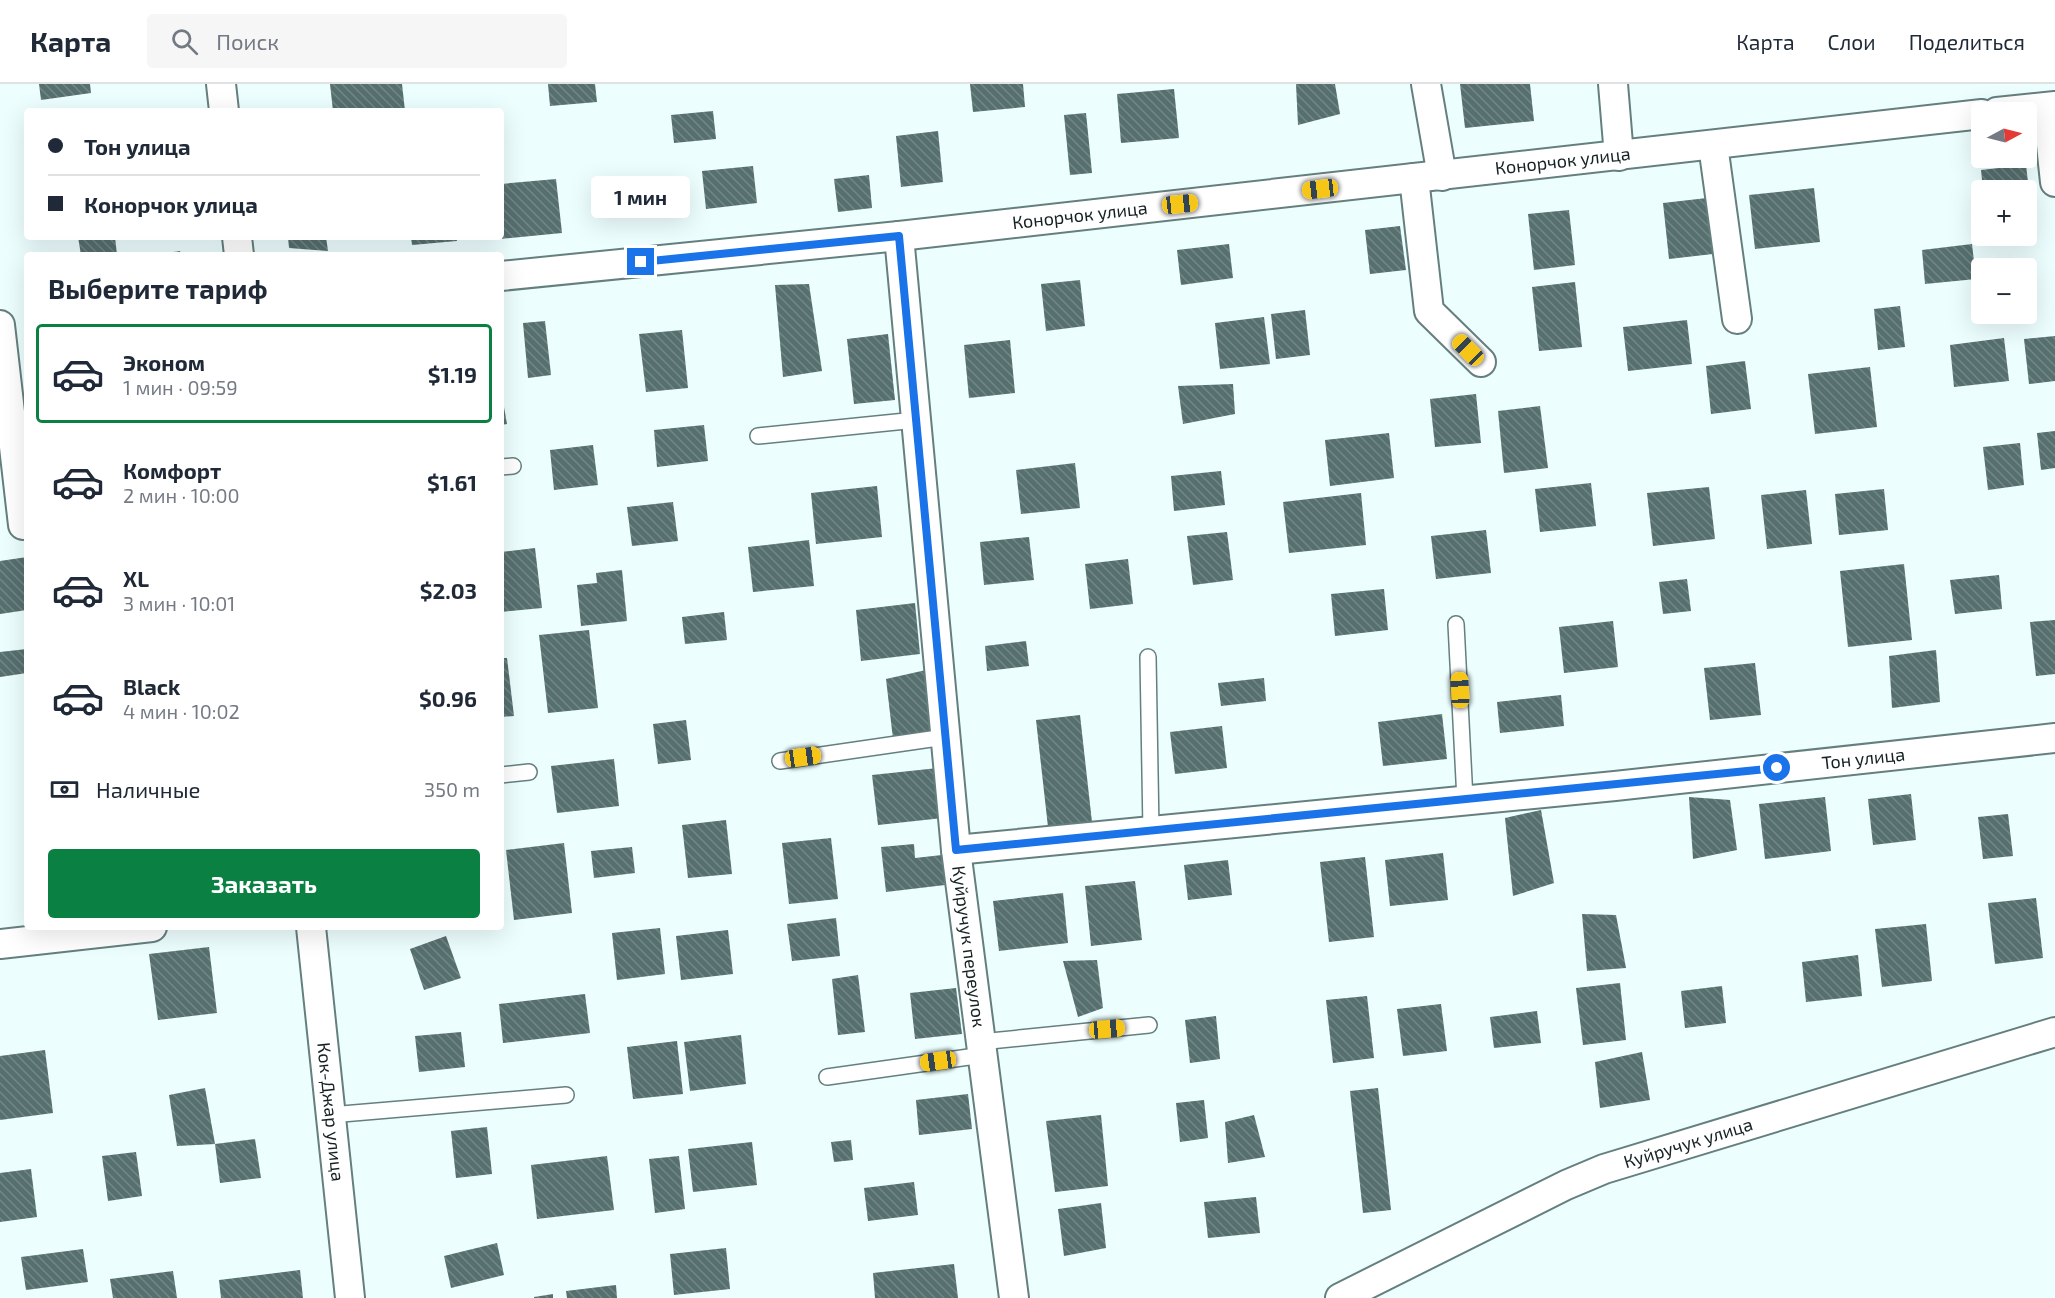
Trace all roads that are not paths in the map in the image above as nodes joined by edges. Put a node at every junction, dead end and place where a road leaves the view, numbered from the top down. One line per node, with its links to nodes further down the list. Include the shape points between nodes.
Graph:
1 (221, 84): 5 (street)
2 (1426, 84): 9 (street)
3 (1613, 84): 8 (street)
4 (2051, 106): 10 (street)
5 (224, 108)
6 (1971, 115): 7 (street, Конорчок улица)
7 (1713, 145): 8 (street, Конорчок улица); 13 (street)
8 (1619, 156): 9 (street, Конорчок улица)
9 (1428, 177): 11 (street, Конорчок улица); 15 (street, via 1429,311)
10 (2055, 182)
11 (899, 236): 12 (street, Конорчок улица); 16 (street, Куйручук переулок)
12 (504, 276)
13 (1737, 319)
14 (7, 329): 18 (street)
15 (1481, 362)
16 (916, 420): 17 (lane); 21 (street, Куйручук переулок)
17 (758, 436)
18 (23, 525)
19 (1456, 624): 26 (lane)
20 (1148, 657): 27 (lane)
21 (945, 737): 23 (lane); 28 (street, Куйручук переулок)
22 (2055, 738): 26 (street, Тон улица)
23 (780, 761)
24 (529, 772): 25 (lane)
25 (504, 775)
26 (1466, 800): 27 (street, Тон улица)
27 (1151, 831): 28 (street, Тон улица)
28 (956, 850): 34 (street, Куйручук переулок)
29 (125, 930): 31 (street)
30 (311, 930): 37 (street, Кок-Джар улица)
31 (0, 944)
32 (1149, 1025): 34 (lane)
33 (2055, 1032): 40 (street, Куйручук улица, via 1604,1169)
34 (982, 1048): 35 (lane); 39 (street, Куйручук переулок)
35 (827, 1077)
36 (566, 1095): 37 (lane)
37 (330, 1115): 38 (street, Кок-Джар улица)
38 (350, 1298)
39 (1014, 1298)
40 (1340, 1298)

